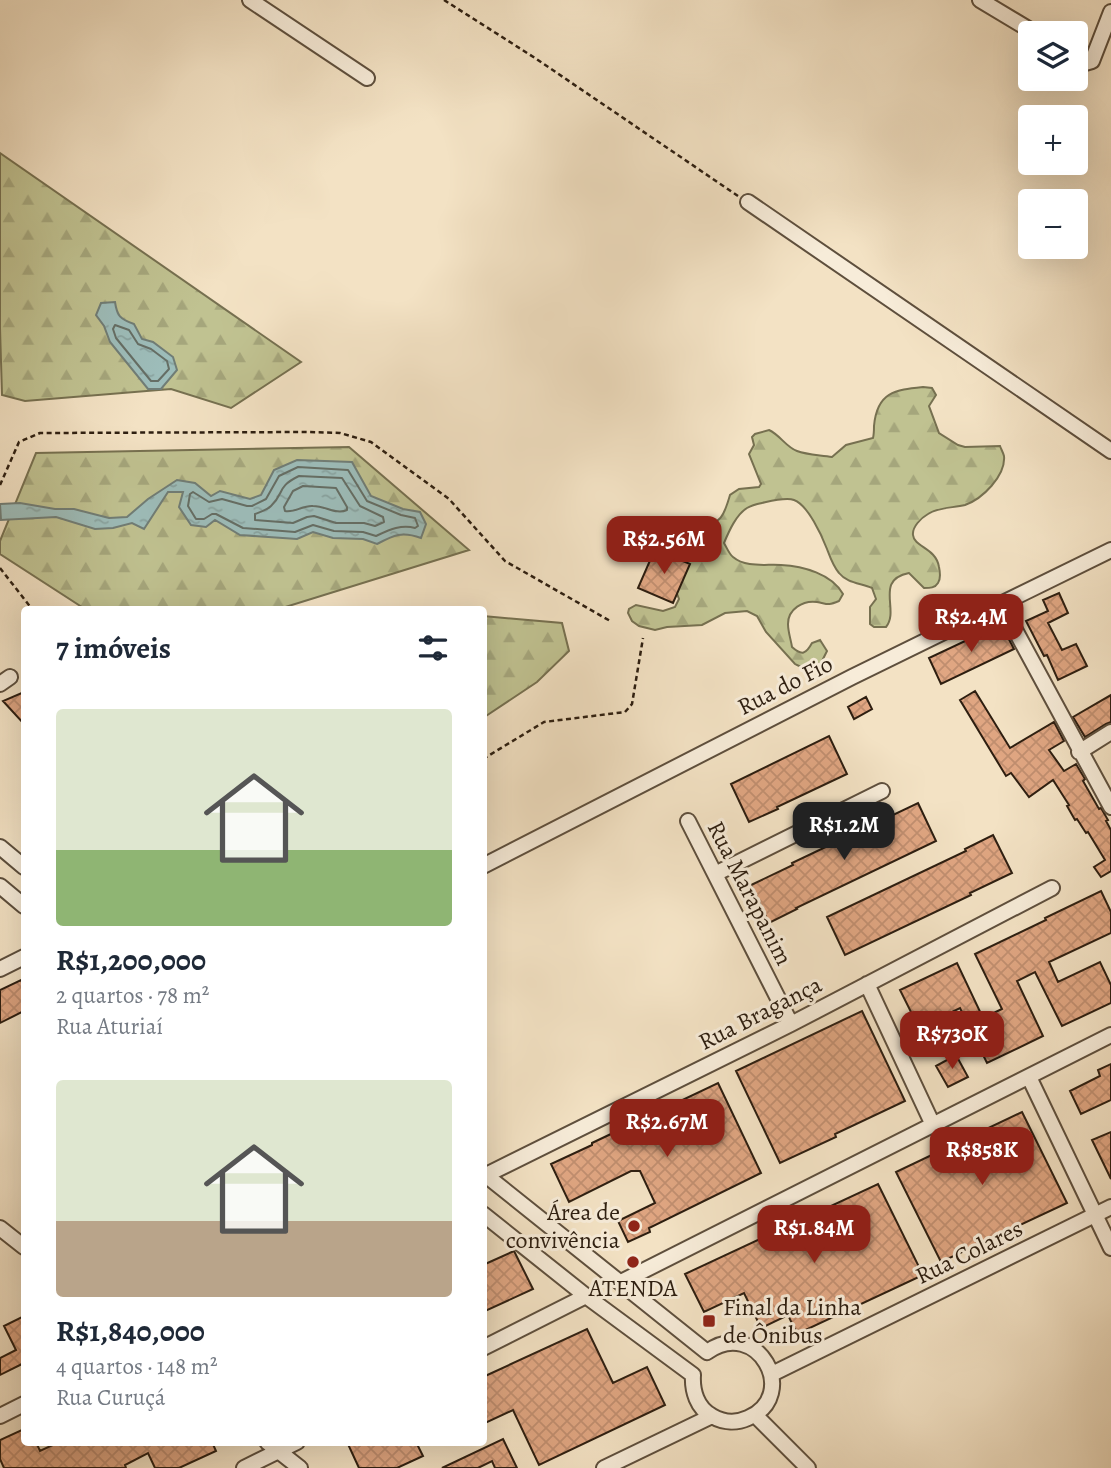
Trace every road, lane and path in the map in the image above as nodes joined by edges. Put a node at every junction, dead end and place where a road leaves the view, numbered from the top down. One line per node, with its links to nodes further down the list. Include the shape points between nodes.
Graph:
1 (250, 0): 7 (street)
2 (444, 0): 8 (path)
3 (980, 0): 5 (street)
4 (1111, 12): 6 (street, via 1092,61)
5 (1018, 23)
6 (1088, 61)
7 (367, 78)
8 (748, 202): 9 (street)
9 (1111, 451)
10 (0, 485): 15 (path, via 19,442 40,433 340,433 371,442 449,499 505,561)
11 (1111, 551): 13 (street, Rua do Fio)
12 (0, 568): 14 (path)
13 (1000, 604): 18 (street); 25 (street, Rua do Fio)
14 (30, 606)
15 (612, 622)
16 (643, 638): 19 (path, via 632,704 625,712 544,722)
17 (1111, 732): 18 (street)
18 (1079, 751): 21 (street)
19 (487, 758)
20 (882, 791): 26 (street)
21 (1111, 807)
22 (688, 821): 26 (street, Rua Marapanim)
23 (0, 847): 24 (street)
24 (21, 864)
25 (487, 864)
26 (715, 874): 33 (street, Rua Marapanim)
27 (0, 886): 29 (street)
28 (1052, 888): 32 (street, Rua Bragança)
29 (21, 904)
30 (21, 958): 31 (street)
31 (0, 969)
32 (867, 984): 33 (street, Rua Bragança); 36 (street)
33 (791, 1024): 37 (street, Rua Bragança)
34 (1111, 1035): 35 (street)
35 (1029, 1077): 36 (street); 40 (street)
36 (933, 1125): 45 (street)
37 (487, 1173)
38 (487, 1176): 45 (street)
39 (1111, 1207): 40 (street, Rua Colares)
40 (1095, 1215): 44 (street); 48 (street, Rua Colares)
41 (487, 1217): 46 (street)
42 (1, 1231): 43 (street)
43 (21, 1245)
44 (1111, 1248)
45 (621, 1282): 48 (street, via 707,1352 718,1345 744,1344 764,1357)
46 (586, 1296): 47 (street); 52 (street, via 693,1375 697,1401)
47 (487, 1346)
48 (772, 1374): 50 (street, via 771,1392)
49 (21, 1406): 51 (street)
50 (755, 1415): 52 (street, via 730,1422); 57 (street)
51 (0, 1416)
52 (712, 1416): 56 (street)
53 (273, 1447): 54 (street); 55 (street)
54 (244, 1468)
55 (300, 1468)
56 (604, 1468)
57 (808, 1468)

